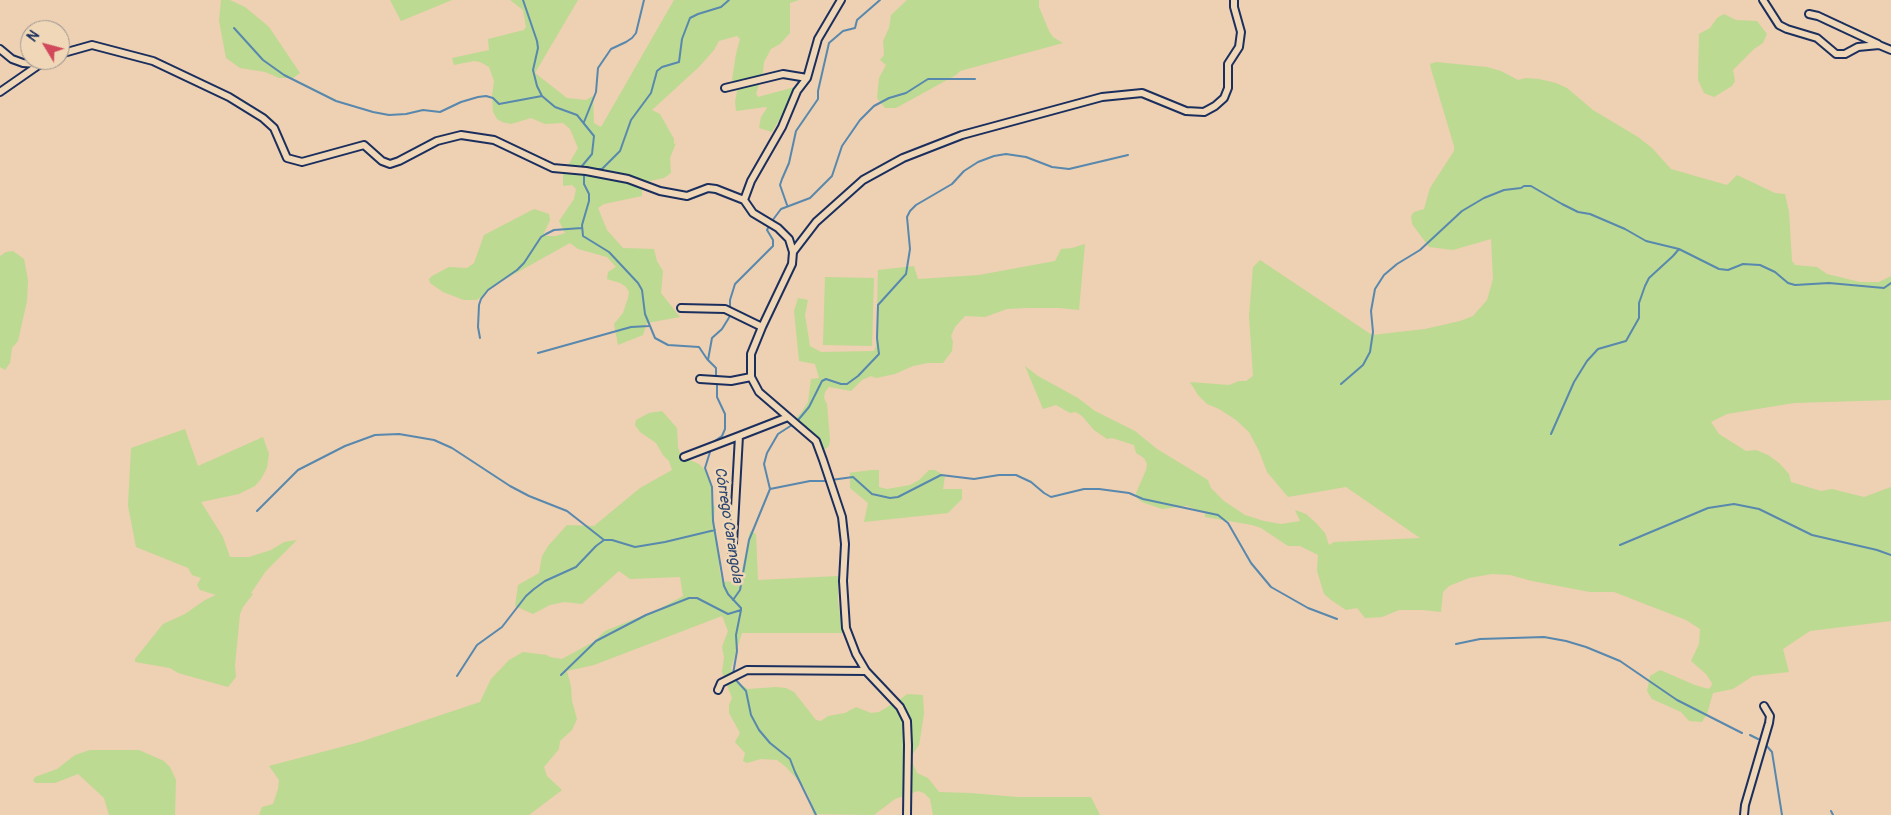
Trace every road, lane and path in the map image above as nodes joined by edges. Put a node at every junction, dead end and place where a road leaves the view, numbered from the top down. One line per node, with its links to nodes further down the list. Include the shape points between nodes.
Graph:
1 (841, 0): 11 (street, via 818,40)
2 (1234, 0): 15 (street, via 1241,32 1239,47 1228,64 1228,88 1224,98 1215,106 1204,112 1186,111 1142,93 1102,97 962,135 903,158 863,180 816,222)
3 (1762, 0): 5 (street, via 1778,25 1817,38 1836,54)
4 (1809, 14): 5 (street)
5 (1879, 45): 7 (street)
6 (0, 49): 9 (street)
7 (1891, 50)
8 (70, 51): 14 (street, via 92,45 153,61 229,97 274,128 287,158 302,162 364,145 390,164 437,140 461,135 494,140 553,168 628,179 660,191 687,196 708,188 716,189)
9 (20, 62)
10 (30, 70): 13 (street)
11 (807, 78): 12 (street, via 783,74); 14 (street, via 797,91)
12 (725, 88)
13 (0, 92)
14 (744, 200): 15 (street, via 753,213 789,239)
15 (793, 252): 17 (street, via 792,264)
16 (681, 308): 17 (street, via 725,309)
17 (762, 327): 18 (street, via 751,354)
18 (751, 377): 19 (street, via 731,381); 20 (street, via 759,392)
19 (700, 379)
20 (788, 417): 21 (street); 24 (street, via 816,441 842,517 846,628)
21 (739, 436): 22 (street); 23 (street)
22 (684, 457)
23 (732, 561)
24 (866, 671): 25 (street, via 748,670 720,682); 27 (street, via 900,707 907,721)
25 (718, 690)
26 (1764, 706): 28 (street, via 1770,723)
27 (907, 815)
28 (1744, 815)

